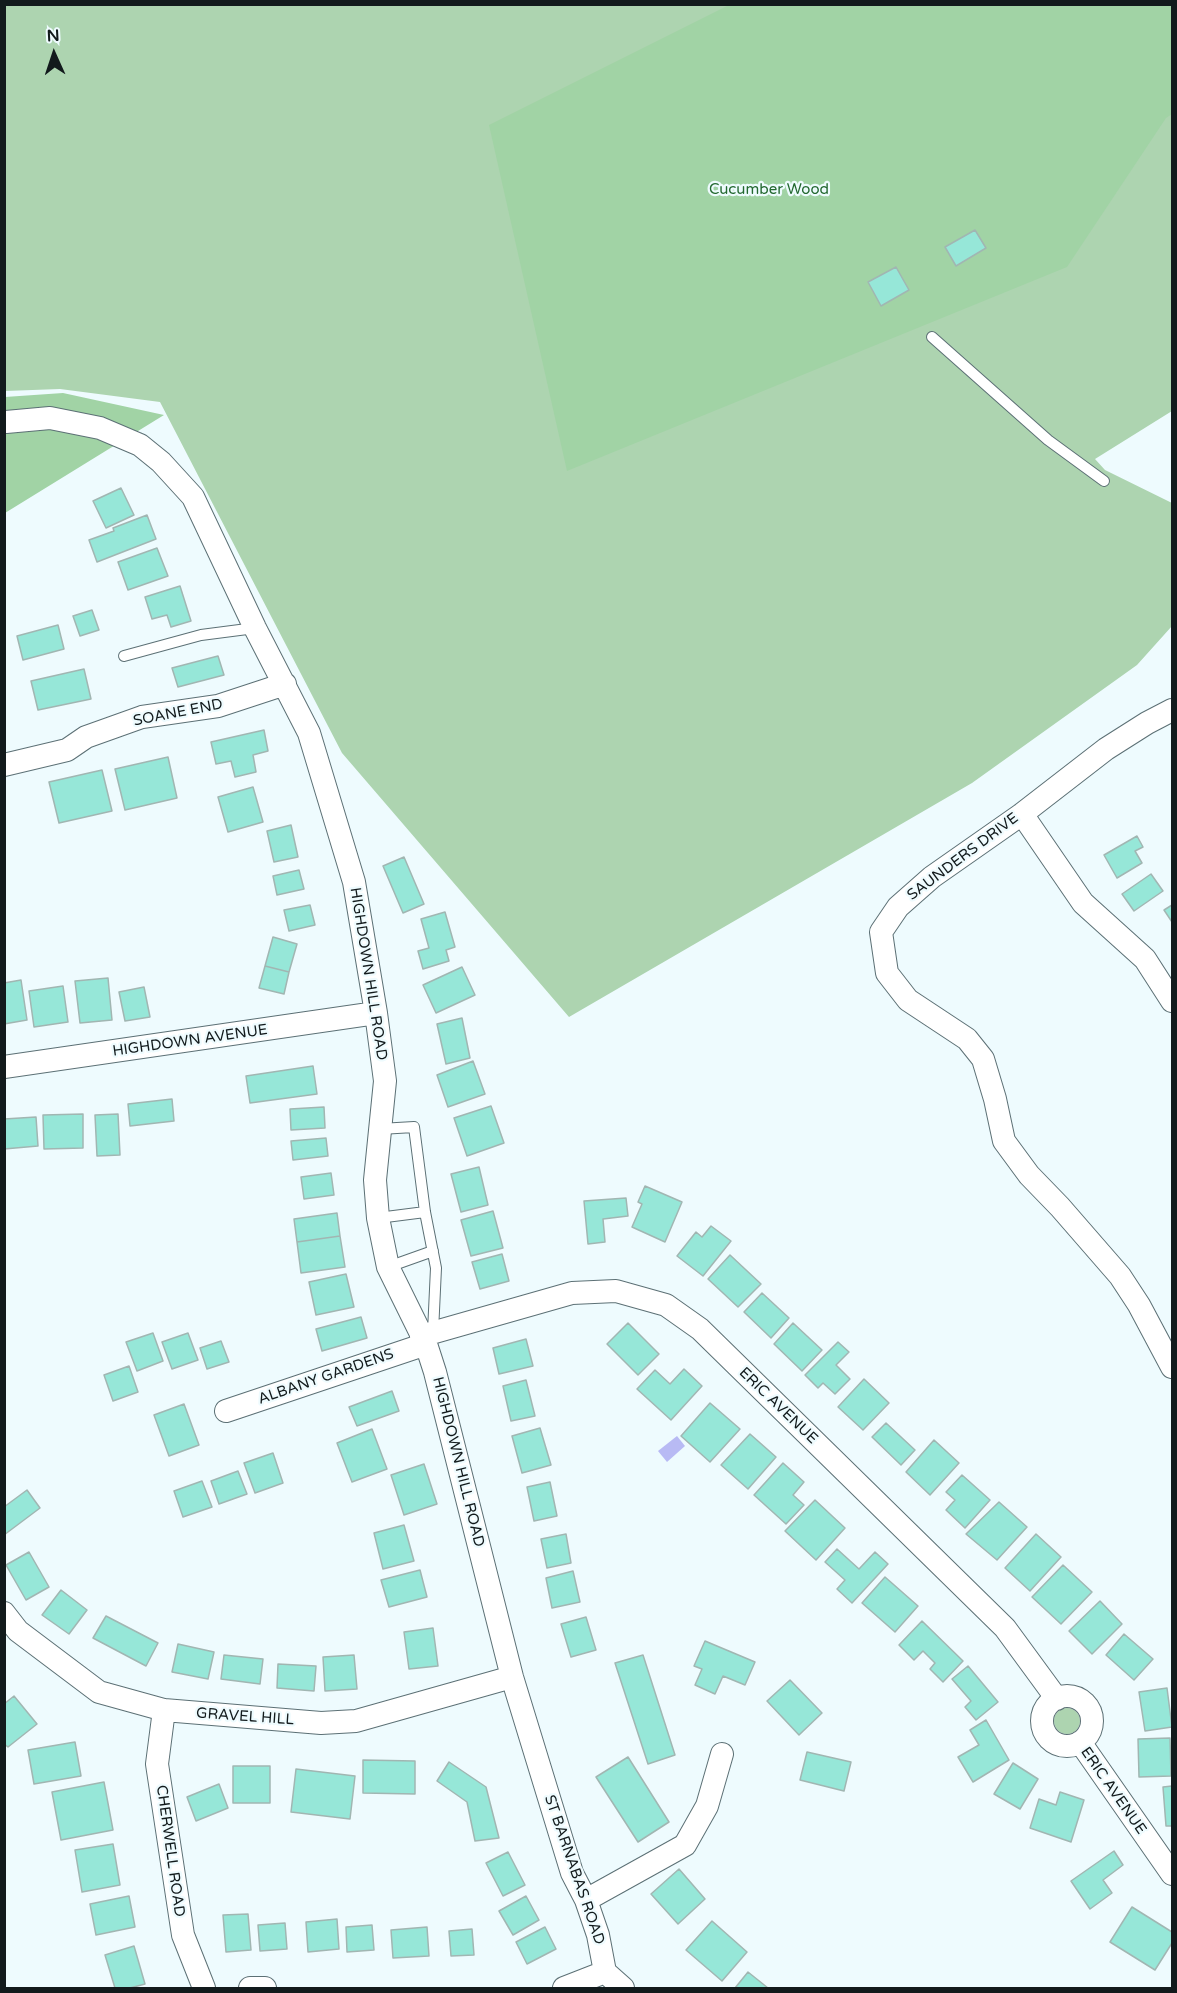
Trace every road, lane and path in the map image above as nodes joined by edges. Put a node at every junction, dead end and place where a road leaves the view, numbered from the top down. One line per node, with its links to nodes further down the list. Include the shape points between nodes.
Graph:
1 (932, 337): 3 (lane, via 1048,440)
2 (6, 422): 4 (street, HIGHDOWN HILL ROAD, via 50,418 100,428 140,445 161,462 193,497)
3 (1104, 481)
4 (255, 628): 5 (lane, via 201,635); 6 (street, HIGHDOWN HILL ROAD)
5 (124, 656)
6 (285, 684): 8 (street, SOANE END, via 218,706 142,717 86,737 67,750); 11 (street, HIGHDOWN HILL ROAD, via 309,733 354,882)
7 (1173, 710): 9 (street, SAUNDERS DRIVE, via 1106,750)
8 (4, 765)
9 (1022, 814): 10 (street, via 1083,903 1144,959); 19 (street, SAUNDERS DRIVE, via 932,877 898,907 881,932 886,973 908,1000 967,1039 983,1059 1004,1141 1029,1175 1120,1276)
10 (1173, 1001)
11 (376, 1013): 12 (street, HIGHDOWN AVENUE); 13 (street, HIGHDOWN HILL ROAD, via 385,1081)
12 (4, 1067)
13 (379, 1129): 14 (lane, via 414,1127); 15 (street, HIGHDOWN HILL ROAD, via 375,1180)
14 (425, 1212): 15 (lane); 16 (lane)
15 (378, 1218): 17 (street, HIGHDOWN HILL ROAD)
16 (433, 1251): 17 (lane); 18 (lane, via 436,1268)
17 (388, 1267): 18 (street, HIGHDOWN HILL ROAD)
18 (427, 1337): 20 (street, ALBANY GARDENS); 22 (street, HIGHDOWN HILL ROAD); 23 (street, ERIC AVENUE, via 572,1293 616,1291 666,1305 700,1329 1005,1628)
19 (1173, 1367)
20 (226, 1411)
21 (4, 1613): 24 (street, GRAVEL HILL, via 18,1631 99,1692)
22 (512, 1677): 24 (street, GRAVEL HILL, via 356,1721 321,1723); 28 (street, ST BARNABAS ROAD, via 572,1873)
23 (1057, 1699): 25 (street, via 1073,1697 1087,1706 1092,1722); 25 (street, via 1042,1717 1045,1733 1056,1744)
24 (165, 1710): 30 (street, CHERWELL ROAD, via 157,1764 183,1935)
25 (1080, 1743): 27 (street, ERIC AVENUE)
26 (722, 1754): 28 (street, via 707,1806 685,1845)
27 (1173, 1874)
28 (586, 1900): 29 (street, ST BARNABAS ROAD)
29 (605, 1972): 33 (street); 34 (street)
30 (204, 1989)
31 (250, 1989): 32 (street)
32 (265, 1989)
33 (564, 1989)
34 (623, 1989)

